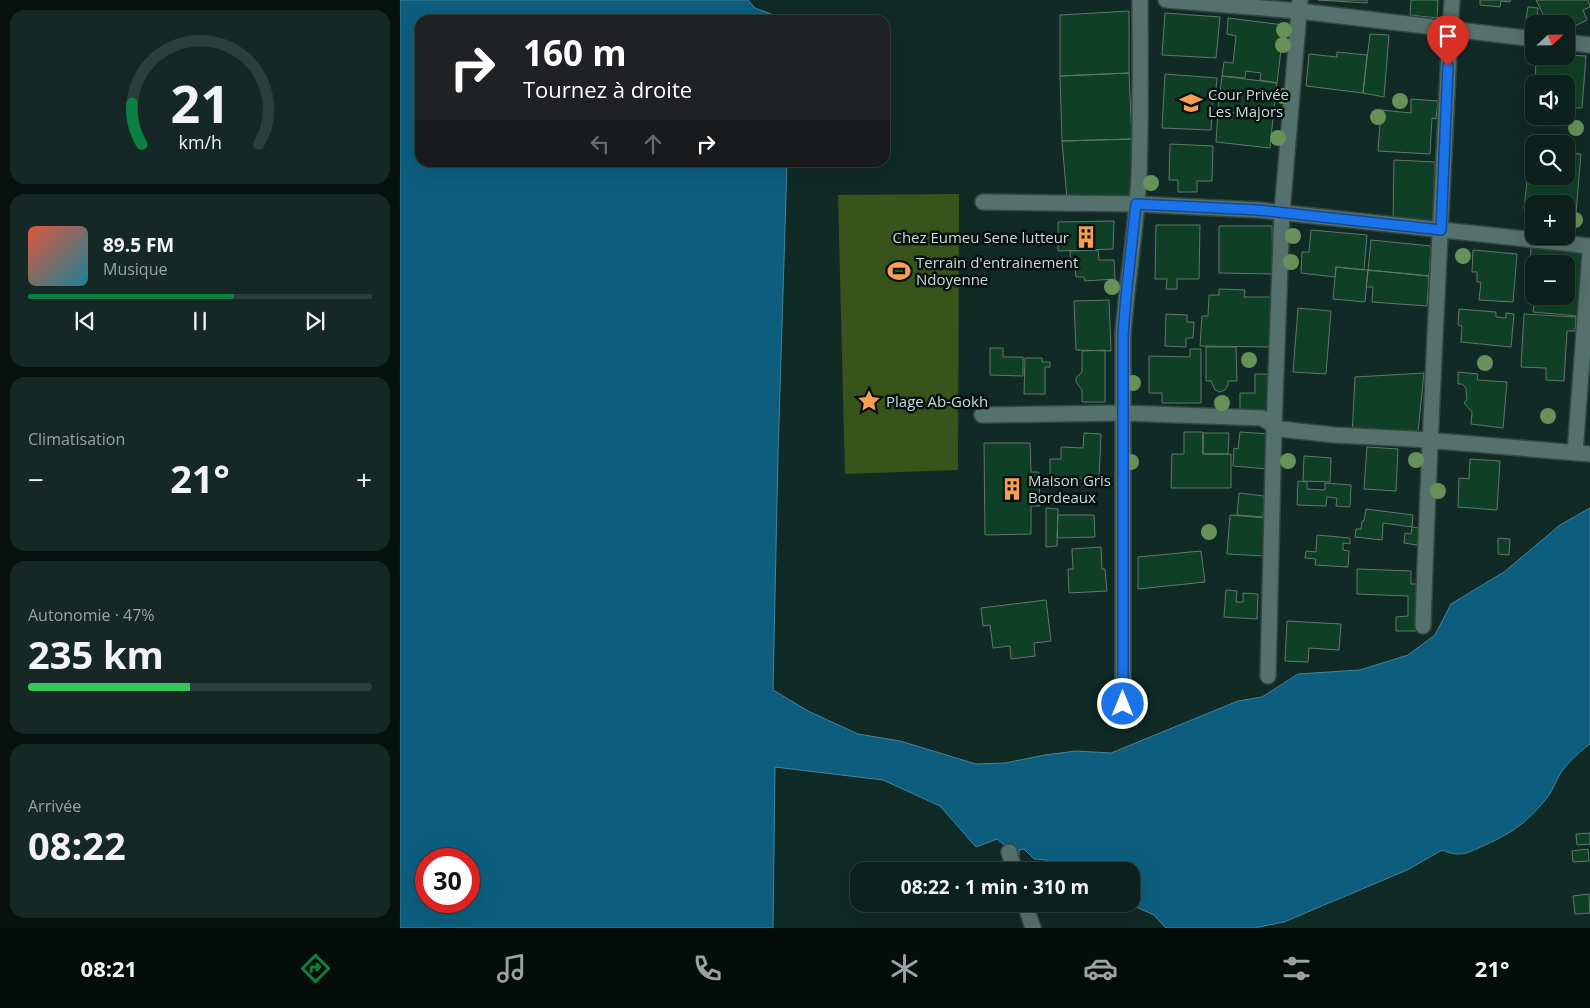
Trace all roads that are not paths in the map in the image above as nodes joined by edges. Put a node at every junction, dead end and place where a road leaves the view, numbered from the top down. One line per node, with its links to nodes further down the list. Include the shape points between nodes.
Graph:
1 (1140, 0): 10 (street)
2 (1166, 0): 4 (street)
3 (1452, 0): 5 (street)
4 (1300, 6): 5 (street); 11 (street)
5 (1450, 30): 6 (street); 12 (street)
6 (1525, 38)
7 (1575, 43): 8 (street)
8 (1590, 45)
9 (982, 202): 10 (street)
10 (1136, 204): 11 (street); 15 (street, via 1124,316)
11 (1282, 212): 12 (street); 17 (street)
12 (1441, 230): 13 (street); 18 (street)
13 (1590, 246)
14 (1590, 252): 19 (street)
15 (1123, 413): 16 (street); 17 (street, via 1262,418); 23 (street)
16 (982, 415)
17 (1274, 426): 18 (street, via 1283,430 1334,435); 22 (street)
18 (1429, 441): 19 (street); 21 (street)
19 (1574, 453): 20 (street)
20 (1590, 454)
21 (1423, 626)
22 (1268, 676)
23 (1123, 704)
24 (1009, 852): 25 (street)
25 (1012, 862)
26 (1028, 912): 27 (street)
27 (1033, 928)

